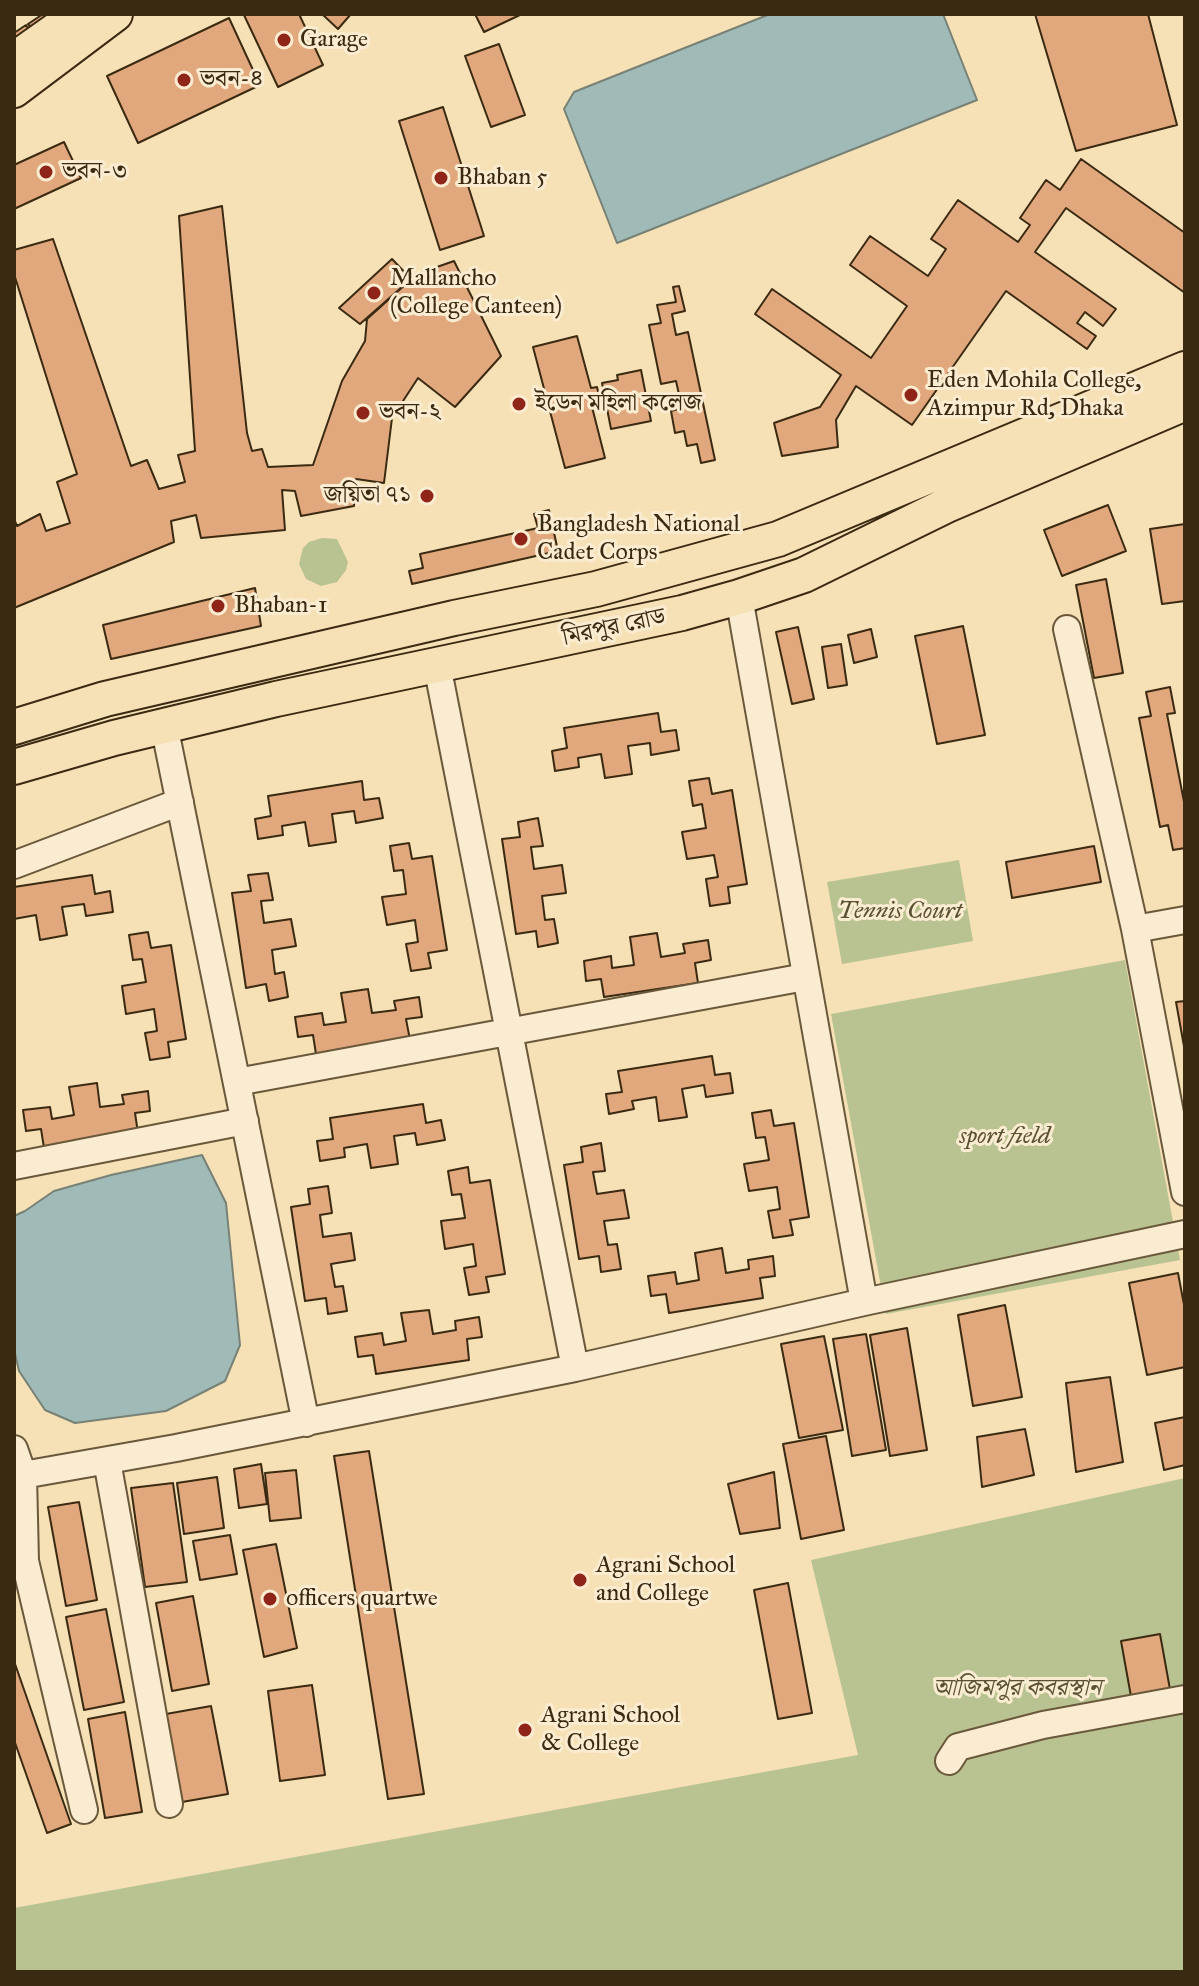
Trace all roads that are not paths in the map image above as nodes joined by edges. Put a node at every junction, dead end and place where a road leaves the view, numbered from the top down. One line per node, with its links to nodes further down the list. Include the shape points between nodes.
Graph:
1 (79, 14): 3 (main road)
2 (115, 14): 4 (main road)
3 (14, 60)
4 (14, 90)
5 (1185, 369): 11 (main road, মিরপুর রোড, via 778,539 596,589 105,699)
6 (1185, 403): 7 (main road, মিরপুর রোড, via 949,504 804,575)
7 (739, 597): 9 (main road, মিরপুর রোড); 17 (street)
8 (1067, 629): 16 (street)
9 (437, 665): 10 (main road, মিরপুর রোড); 18 (street)
10 (164, 725): 12 (main road, মিরপুর রোড); 13 (street)
11 (14, 727)
12 (14, 767)
13 (180, 802): 14 (street); 19 (street)
14 (14, 865)
15 (1185, 920): 16 (street)
16 (1135, 929): 22 (street)
17 (805, 977): 18 (street); 24 (street)
18 (509, 1032): 19 (street); 25 (street)
19 (237, 1082): 20 (street)
20 (245, 1121): 21 (street); 26 (street)
21 (14, 1166)
22 (1185, 1192)
23 (1185, 1234): 24 (street)
24 (864, 1302): 25 (street)
25 (575, 1368): 26 (street)
26 (306, 1423): 28 (street)
27 (14, 1449): 29 (street)
28 (107, 1461): 29 (street); 33 (street)
29 (23, 1475): 30 (street)
30 (20, 1564): 34 (street)
31 (1185, 1699): 32 (street, via 958,1747)
32 (949, 1761)
33 (169, 1804)
34 (84, 1810)

